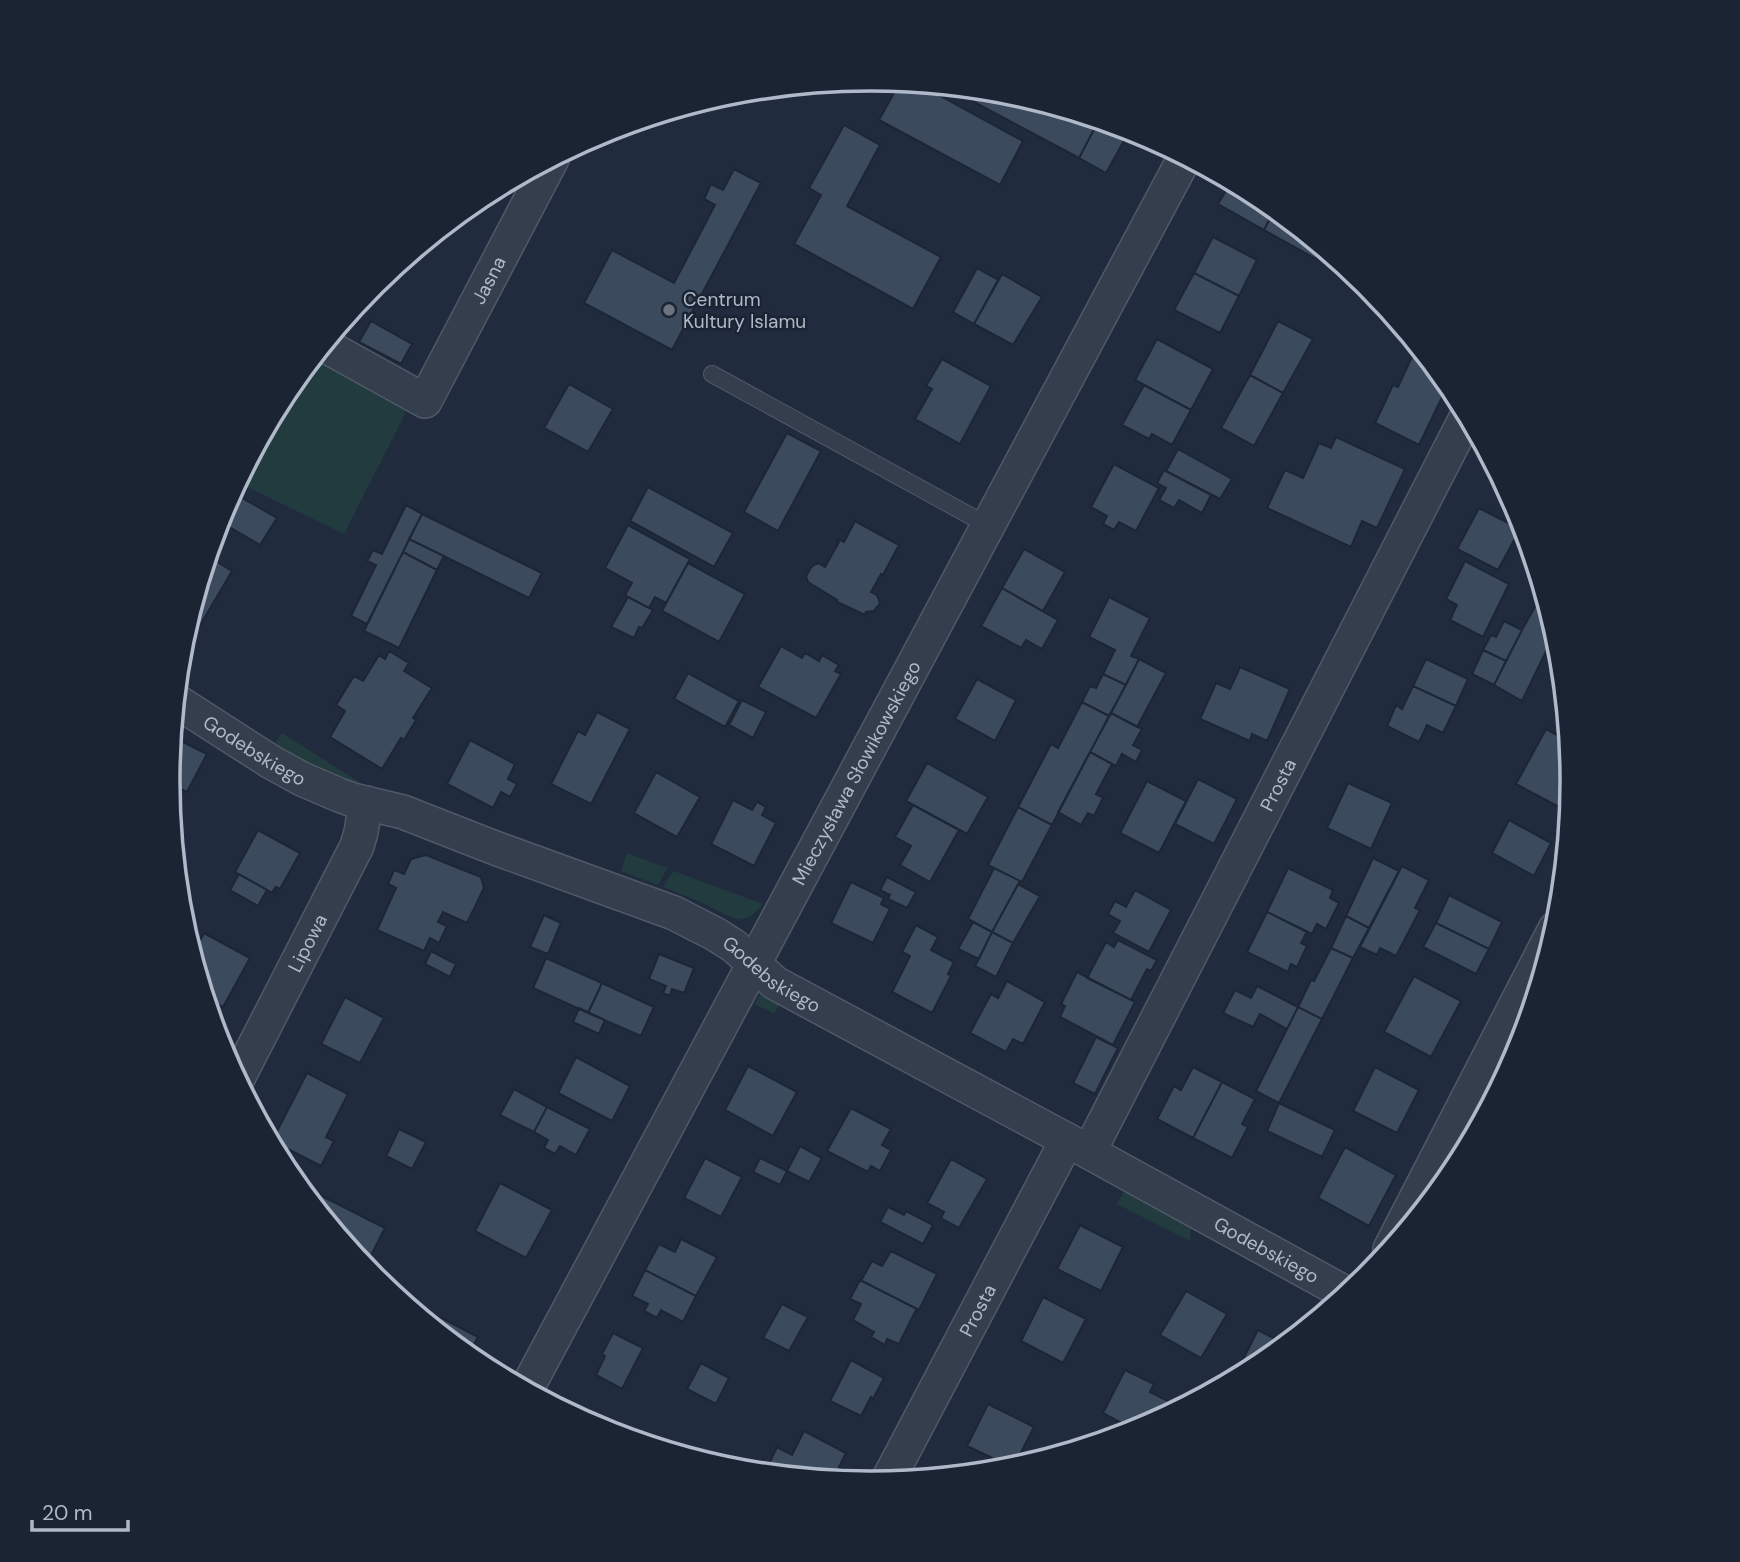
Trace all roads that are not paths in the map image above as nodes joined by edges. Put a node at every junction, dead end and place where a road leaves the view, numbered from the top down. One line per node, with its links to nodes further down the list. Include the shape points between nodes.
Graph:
1 (1181, 165): 6 (street, Mieczysława Słowikowskiego)
2 (545, 173): 3 (street, Jasna, via 425,401)
3 (332, 350)
4 (712, 374): 6 (lane)
5 (1462, 426): 12 (street, Prosta)
6 (988, 525): 9 (street, Mieczysława Słowikowskiego)
7 (184, 706): 8 (street, Godebskiego, via 302,779)
8 (366, 803): 9 (street, Godebskiego, via 403,812 674,913 724,939); 11 (street, Lipowa, via 357,846)
9 (754, 964): 12 (street, Godebskiego, via 775,983); 15 (street, Mieczysława Słowikowskiego)
10 (1532, 974): 13 (street)
11 (243, 1068)
12 (1078, 1146): 14 (street, Godebskiego); 16 (street, Prosta)
13 (1412, 1207)
14 (1337, 1289)
15 (530, 1382)
16 (894, 1470)

